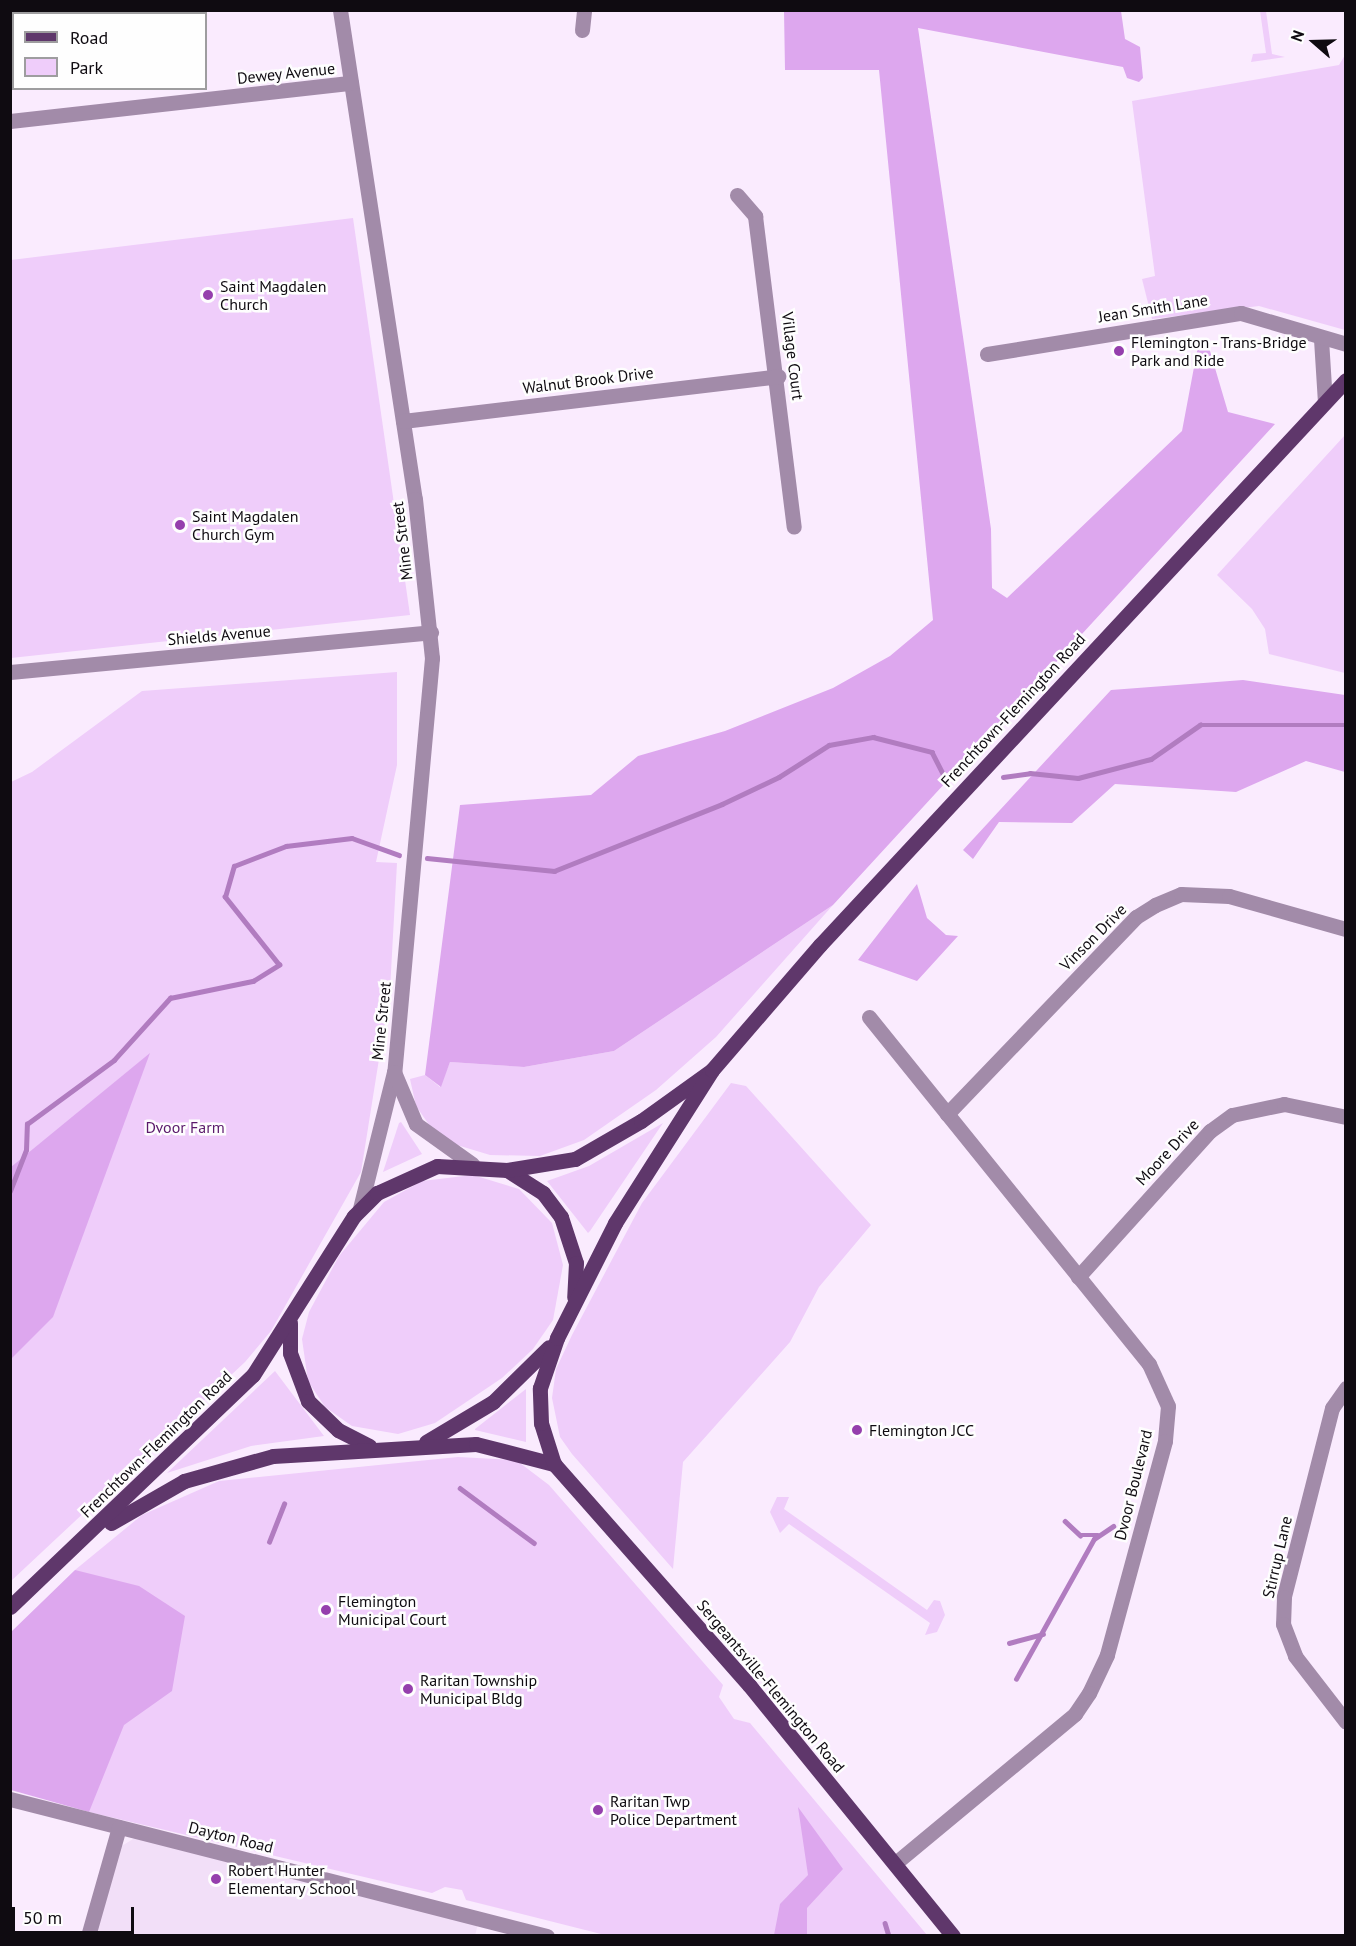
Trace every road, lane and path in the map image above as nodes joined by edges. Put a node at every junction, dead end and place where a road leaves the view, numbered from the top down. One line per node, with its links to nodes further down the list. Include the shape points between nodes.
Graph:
1 (340, 10): 4 (street, Mine Street)
2 (584, 10): 3 (street)
3 (582, 30)
4 (351, 83): 5 (street, Dewey Avenue); 13 (street, Mine Street)
5 (10, 121)
6 (738, 195): 10 (street, Village Court, via 755,216)
7 (1321, 339): 8 (street, Jean Smith Lane); 9 (street, Jean Smith Lane, via 1302,327 1240,313); 12 (street)
8 (1346, 344)
9 (987, 354)
10 (778, 376): 13 (street, Walnut Brook Drive); 14 (street, Village Court)
11 (1346, 380): 12 (main road, Frenchtown-Flemington Road)
12 (1325, 402): 19 (main road, Frenchtown-Flemington Road, via 820,945)
13 (404, 421): 15 (street, Mine Street)
14 (794, 527)
15 (431, 632): 16 (street, Shields Avenue); 20 (street, Mine Street, via 415,873)
16 (10, 672)
17 (1346, 929): 21 (street, Vinson Drive, via 1229,896 1180,894 1155,905 1136,917)
18 (869, 1017): 21 (street, Dvoor Boulevard)
19 (712, 1070): 24 (main road, Frenchtown-Flemington Road, via 641,1121 575,1159); 27 (main road, Frenchtown-Flemington Road, via 633,1191)
20 (394, 1072): 23 (street, Mine Street, via 416,1124); 25 (street, Mine Street)
21 (947, 1114): 26 (street, Dvoor Boulevard)
22 (1346, 1118): 26 (street, Moore Drive, via 1284,1104 1232,1115 1210,1131)
23 (472, 1164): 24 (main road, Frenchtown-Flemington Road); 25 (main road, Frenchtown-Flemington Road, via 415,1172)
24 (507, 1170): 27 (main road, via 543,1193 568,1231 577,1278)
25 (360, 1208): 28 (main road, Frenchtown-Flemington Road)
26 (1078, 1276): 39 (street, Dvoor Boulevard, via 1149,1365 1168,1406 1165,1441 1107,1656 1075,1714)
27 (573, 1304): 29 (main road, Frenchtown-Flemington Road)
28 (290, 1323): 32 (main road, via 290,1353 308,1401 338,1430); 34 (main road, Frenchtown-Flemington Road, via 228,1401)
29 (557, 1338): 31 (main road, via 493,1402); 33 (main road, Sergeantsville-Flemington Road, via 539,1399)
30 (1346, 1388): 36 (street, Stirrup Lane, via 1332,1408 1284,1597 1283,1624 1295,1656)
31 (421, 1445): 32 (main road, Frenchtown-Flemington Road); 33 (main road, via 488,1445)
32 (372, 1447): 34 (main road, Frenchtown-Flemington Road, via 230,1466 184,1481)
33 (555, 1464): 39 (main road, Sergeantsville-Flemington Road)
34 (86, 1538): 35 (main road, Frenchtown-Flemington Road)
35 (10, 1608)
36 (1346, 1722)
37 (10, 1799): 38 (street, Dayton Road)
38 (119, 1827): 40 (street); 41 (street, Dayton Road)
39 (897, 1862): 42 (main road, Sergeantsville-Flemington Road)
40 (88, 1935)
41 (547, 1935)
42 (953, 1935)

